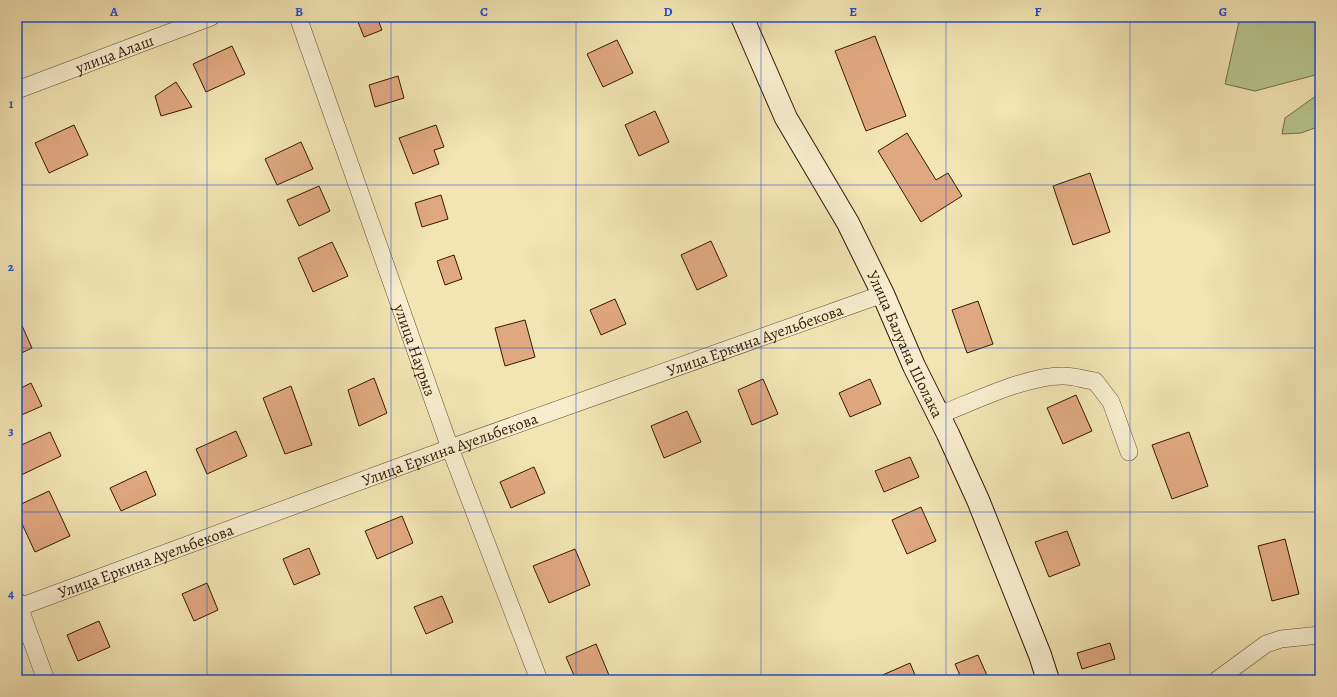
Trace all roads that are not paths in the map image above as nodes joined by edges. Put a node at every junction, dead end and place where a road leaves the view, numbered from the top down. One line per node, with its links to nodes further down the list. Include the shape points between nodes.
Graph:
1 (211, 17): 4 (street, улица Алаш)
2 (298, 17): 7 (street, улица Наурыз)
3 (742, 17): 5 (street, Улица Балуана Шолака, via 786,118 848,223)
4 (17, 90)
5 (883, 294): 6 (street, Улица Балуана Шолака, via 914,366); 7 (street, Улица Еркина Ауельбекова)
6 (939, 415): 8 (street, via 1007,388 1041,379 1065,376 1095,381 1111,402); 13 (street, Улица Балуана Шолака, via 978,500)
7 (450, 448): 9 (street, Улица Еркина Ауельбекова); 12 (street, улица Наурыз)
8 (1129, 452)
9 (18, 605): 11 (street)
10 (1320, 635): 14 (street, via 1281,639 1266,644)
11 (46, 680)
12 (539, 680)
13 (1048, 680)
14 (1217, 680)

